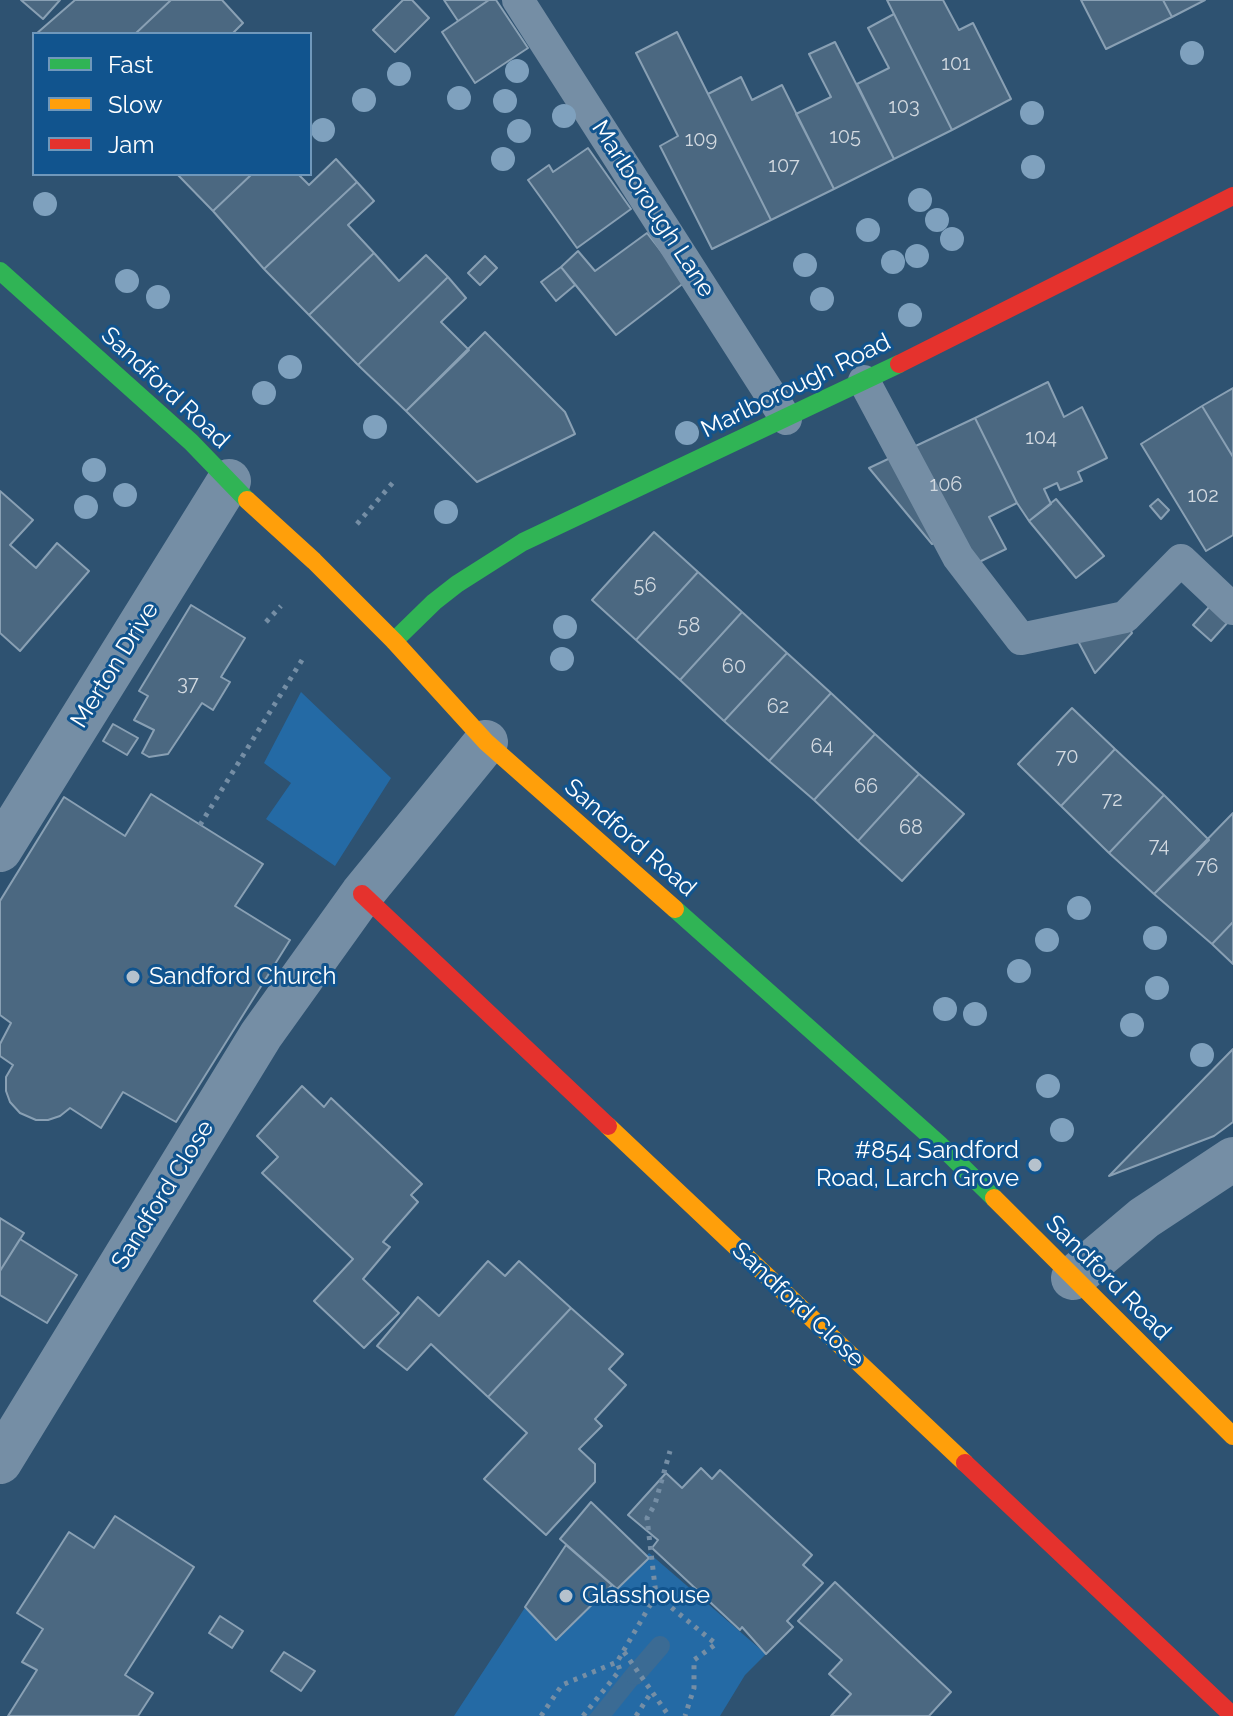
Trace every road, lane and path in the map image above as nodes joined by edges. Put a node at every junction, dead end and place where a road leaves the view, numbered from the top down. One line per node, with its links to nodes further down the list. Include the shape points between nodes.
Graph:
1 (518, 0): 5 (lane, Marlborough Lane)
2 (1233, 196): 4 (street, Marlborough Road)
3 (0, 271): 7 (street, Sandford Road)
4 (864, 381): 5 (street, Marlborough Road); 10 (lane, via 958,557 1021,639 1125,617 1181,560)
5 (786, 419): 12 (street, Marlborough Road, via 523,542 457,584)
6 (396, 479): 8 (path)
7 (229, 481): 12 (street, Sandford Road); 16 (street, Merton Drive)
8 (356, 525)
9 (281, 606): 11 (path)
10 (1233, 609)
11 (266, 622)
12 (394, 641): 14 (street, Sandford Road)
13 (302, 660): 15 (path)
14 (486, 742): 17 (street, Sandford Close); 19 (street, Sandford Road, via 939,1144)
15 (200, 825)
16 (0, 850)
17 (362, 894): 22 (street, Sandford Close, via 261,1035); 32 (street, Sandford Close)
18 (1233, 1159): 19 (street, via 1144,1218)
19 (1073, 1278): 20 (street, Sandford Road)
20 (1233, 1436)
21 (670, 1451): 23 (path, via 647,1518)
22 (0, 1462)
23 (656, 1595): 24 (path); 31 (path, via 716,1644 694,1660 694,1688)
24 (625, 1654): 25 (path); 26 (path)
25 (617, 1662): 27 (path, via 562,1685); 28 (path, via 620,1670)
26 (651, 1689): 29 (path); 30 (path)
27 (541, 1716)
28 (583, 1716)
29 (636, 1716)
30 (669, 1716)
31 (685, 1716)
32 (1233, 1716)

